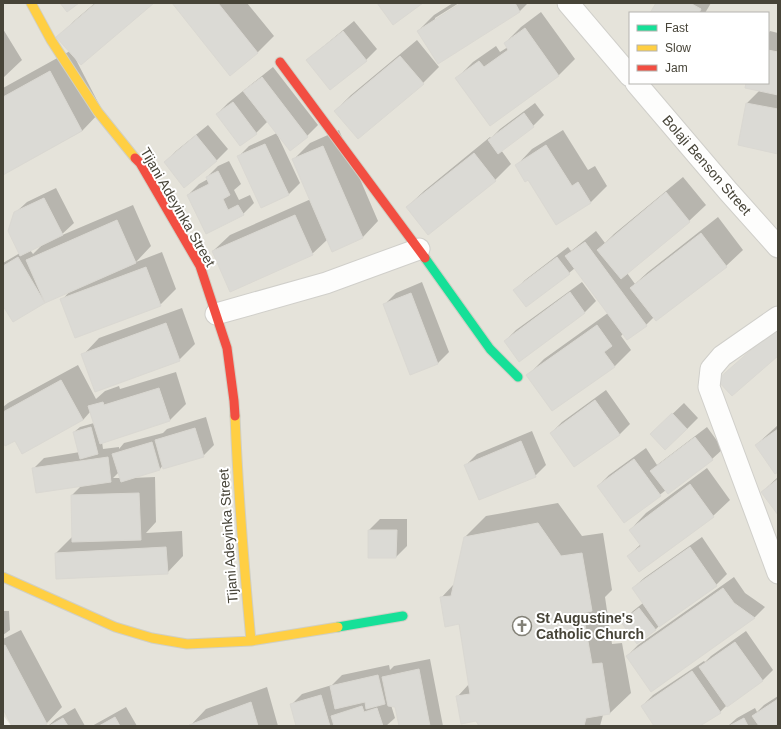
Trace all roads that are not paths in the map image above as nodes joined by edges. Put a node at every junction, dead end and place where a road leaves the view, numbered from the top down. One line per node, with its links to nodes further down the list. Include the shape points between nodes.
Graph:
1 (31, 3): 8 (street, Tijani Adeyinka Street, via 51,40 98,112 140,163 200,266)
2 (570, 4): 4 (street)
3 (280, 62): 7 (street)
4 (629, 75)
5 (637, 84): 6 (street, Bolaji Benson Street)
6 (778, 247)
7 (419, 249): 8 (street, via 326,283); 10 (street, via 490,349)
8 (216, 314): 14 (street, Tijani Adeyinka Street, via 227,348 234,401 237,473)
9 (778, 317): 11 (street, via 722,356 711,369 710,387)
10 (518, 377)
11 (778, 572)
12 (3, 577): 14 (street, via 115,627 152,638 187,644)
13 (403, 616): 14 (street)
14 (251, 641)

